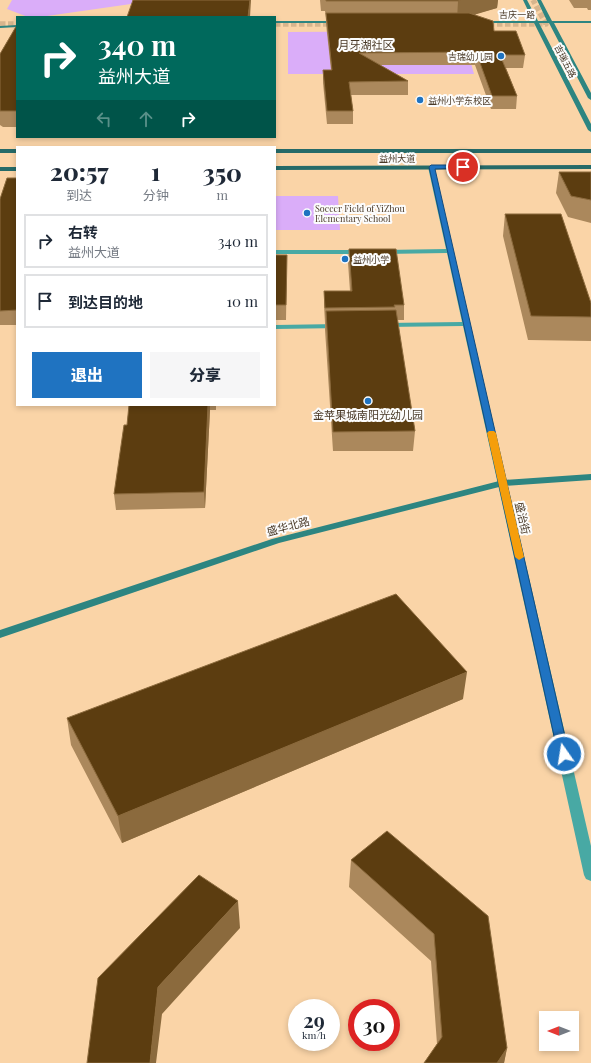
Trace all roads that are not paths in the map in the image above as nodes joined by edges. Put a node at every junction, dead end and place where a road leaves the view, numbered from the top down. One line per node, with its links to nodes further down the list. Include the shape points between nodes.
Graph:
1 (524, 0): 8 (street, 吉瑞五路)
2 (539, 0): 9 (street, 吉瑞五路)
3 (0, 22): 4 (street)
4 (16, 22)
5 (276, 22): 12 (street, via 346,24)
6 (591, 22): 9 (street, 吉庆一路)
7 (473, 24): 8 (street, 吉庆一路)
8 (537, 24): 9 (street, 吉庆一路); 15 (street, 吉瑞五路)
9 (551, 24): 13 (street, 吉庆一路); 14 (street, 吉瑞五路)
10 (0, 26): 11 (street)
11 (16, 26)
12 (276, 26)
13 (591, 26)
14 (591, 98)
15 (591, 130)
16 (0, 152): 17 (main road)
17 (16, 152)
18 (276, 152): 19 (main road, 益州大道)
19 (591, 152)
20 (431, 167): 21 (main road, 益州大道); 22 (main road, 益州大道); 25 (street, 盛治街)
21 (591, 167)
22 (276, 168)
23 (0, 169): 24 (main road)
24 (16, 169)
25 (450, 251): 28 (street); 29 (street, 盛治街)
26 (276, 252): 27 (street)
27 (371, 252)
28 (379, 252)
29 (467, 324): 30 (street); 34 (street, 盛治街)
30 (379, 325)
31 (347, 326): 32 (street)
32 (276, 327)
33 (591, 477): 34 (street, 盛华北路)
34 (503, 483): 35 (street, 盛华北路, via 276,541); 36 (street, 盛治街)
35 (0, 634)
36 (591, 875)

